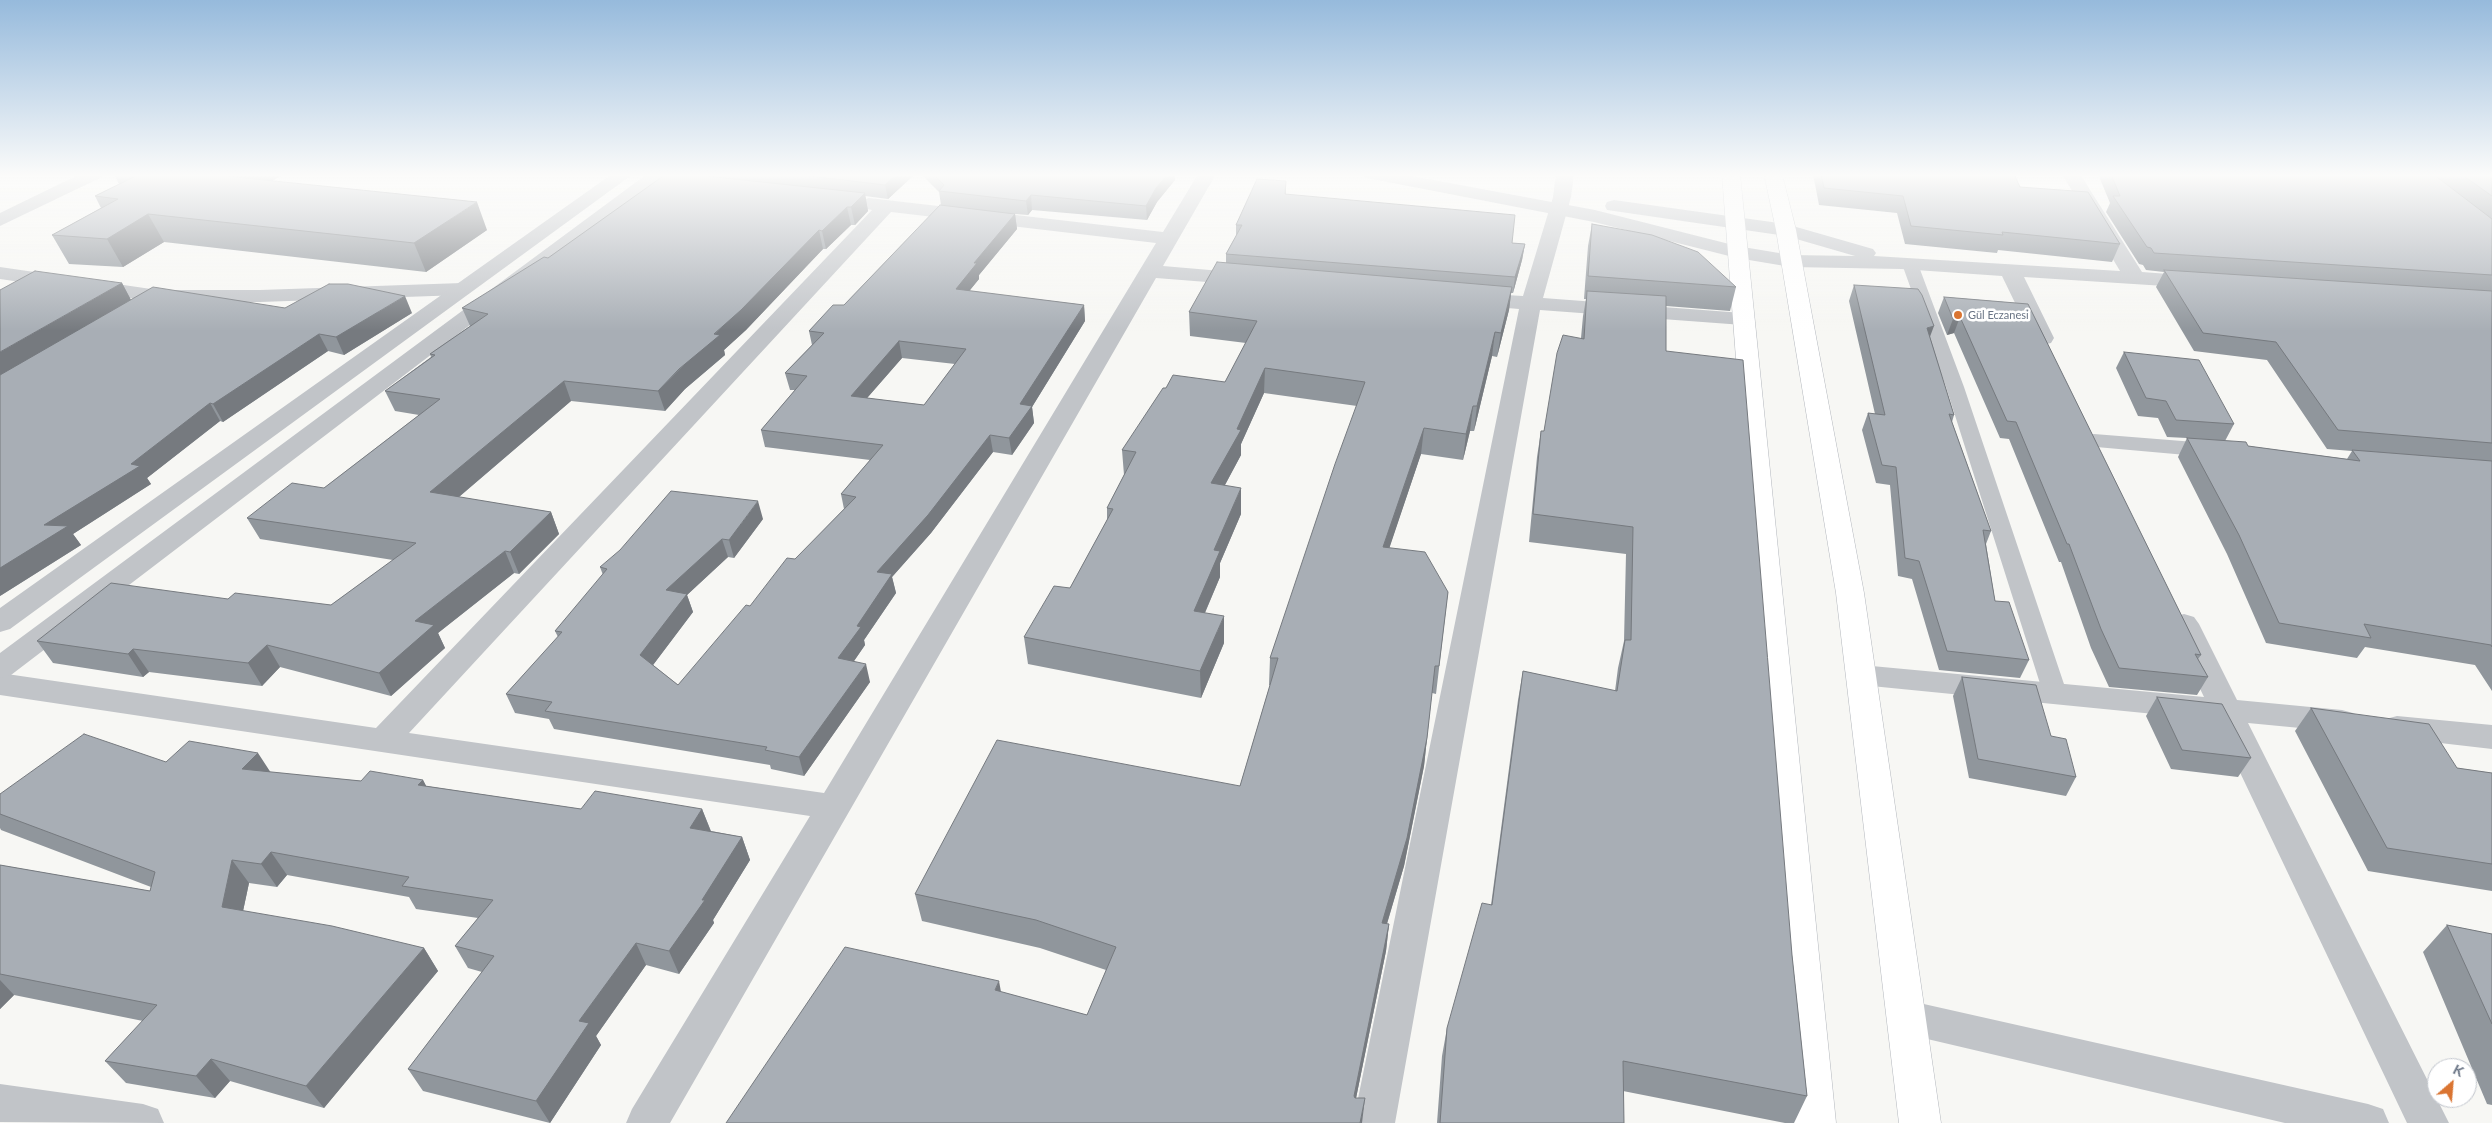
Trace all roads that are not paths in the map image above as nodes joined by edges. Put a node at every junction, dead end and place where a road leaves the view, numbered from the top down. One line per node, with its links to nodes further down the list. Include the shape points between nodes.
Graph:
1 (550, 226): 23 (street)
2 (597, 226): 34 (street)
3 (867, 226): 40 (street)
4 (1060, 226): 13 (street)
5 (1176, 226): 13 (street)
6 (1553, 226): 26 (street)
7 (1661, 226): 14 (street)
8 (1735, 226): 14 (main road)
9 (1766, 226): 12 (street)
10 (1785, 226): 12 (main road)
11 (2103, 226): 20 (street)
12 (1786, 230): 15 (main road); 16 (street)
13 (1168, 239): 18 (street)
14 (1737, 252): 15 (street); 28 (main road)
15 (1791, 261): 16 (street); 35 (main road, via 1850,593)
16 (1906, 264): 17 (street); 37 (lane, via 1958,396)
17 (2010, 270): 20 (street); 29 (street)
18 (1150, 271): 21 (street); 41 (street)
19 (0, 273): 24 (street)
20 (2135, 278): 22 (street)
21 (1267, 281)
22 (2214, 283)
23 (462, 289): 24 (street); 33 (street)
24 (158, 296): 27 (street)
25 (1453, 297): 26 (street)
26 (1531, 304): 28 (street); 46 (street)
27 (133, 310)
28 (1743, 319): 47 (main road)
29 (2056, 364)
30 (2243, 452): 31 (street, via 2088,428)
31 (2107, 468)
32 (2173, 602): 38 (street)
33 (0, 622)
34 (0, 668)
35 (1861, 675): 37 (street); 42 (main road)
36 (0, 684): 40 (street)
37 (2055, 693): 38 (street)
38 (2225, 709): 39 (street); 50 (street)
39 (2492, 736)
40 (383, 740): 41 (street)
41 (834, 807): 45 (street)
42 (1906, 1017): 48 (main road); 49 (street)
43 (0, 1102): 44 (street)
44 (144, 1123)
45 (648, 1123)
46 (1374, 1123)
47 (1815, 1123)
48 (1920, 1123)
49 (2368, 1123)
50 (2428, 1123)

